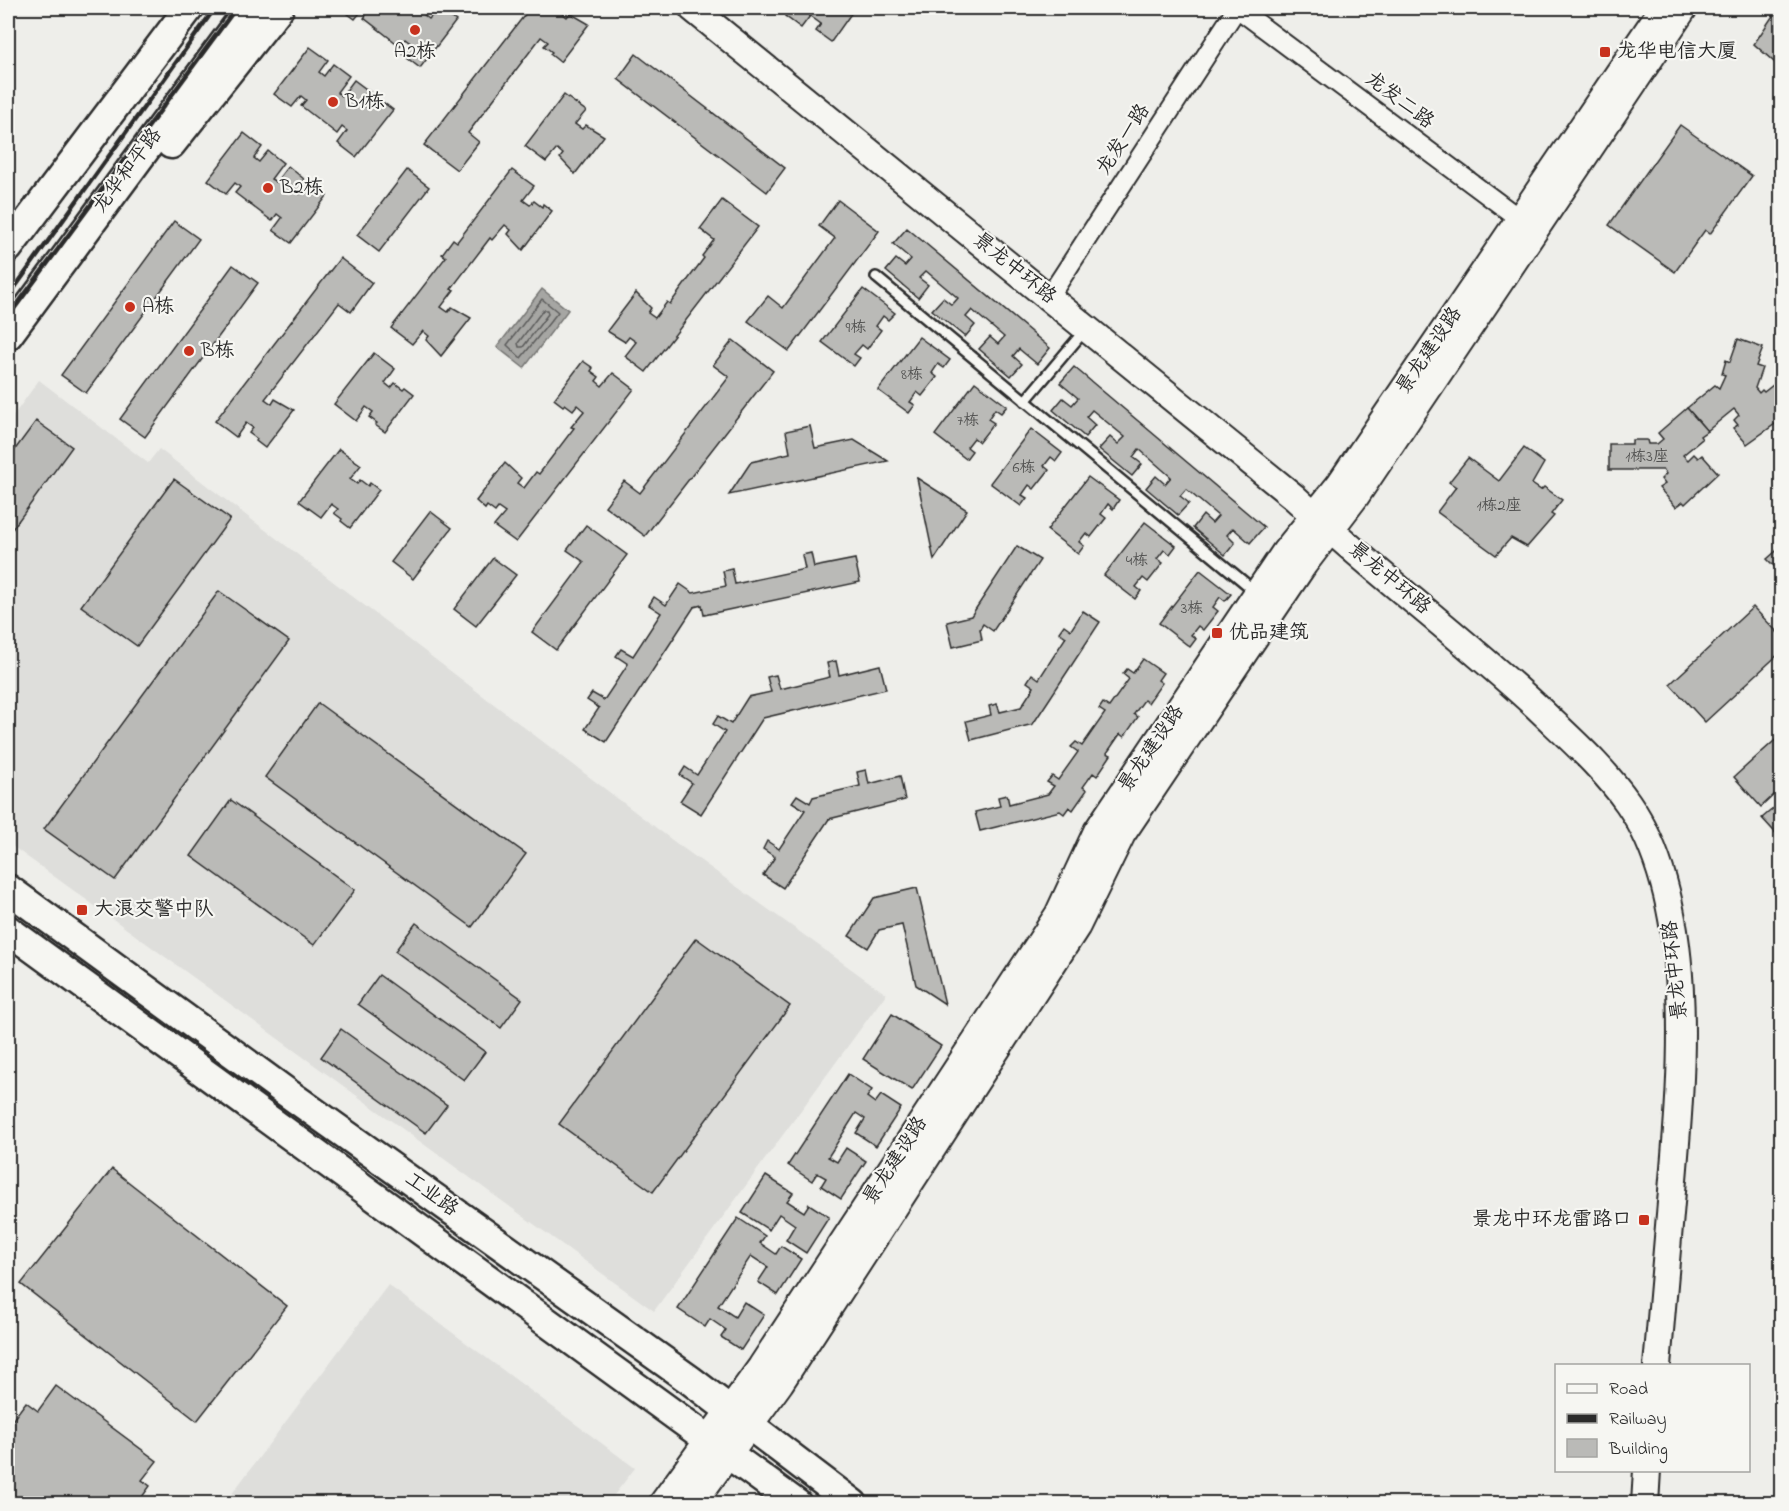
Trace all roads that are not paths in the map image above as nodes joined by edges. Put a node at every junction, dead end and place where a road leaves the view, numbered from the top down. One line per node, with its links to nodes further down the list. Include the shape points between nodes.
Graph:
1 (189, 8): 10 (main road)
2 (250, 8): 9 (main road, 龙华和平路)
3 (279, 8): 9 (main road, via 165,152)
4 (692, 8): 12 (main road, 景龙中环路)
5 (1237, 8): 8 (street, 龙发二路); 12 (street, 龙发一路)
6 (1663, 8): 8 (main road, 景龙建设路)
7 (1684, 8): 8 (main road, 景龙建设路)
8 (1527, 225): 16 (main road, 景龙建设路, via 1356,496)
9 (81, 235): 14 (main road, 龙华和平路)
10 (8, 248)
11 (876, 278): 15 (lane)
12 (1049, 297): 13 (main road, 景龙中环路)
13 (1087, 328): 15 (lane); 16 (main road, 景龙中环路)
14 (8, 335)
15 (1025, 401): 17 (lane)
16 (1322, 523): 17 (main road, 景龙建设路, via 1284,552); 20 (main road, 景龙中环路, via 1512,684 1587,754 1629,805 1656,863 1674,932 1682,1045); 21 (main road, 景龙建设路, via 1122,834 1077,926 780,1383)
17 (1257, 593): 21 (main road, 景龙建设路, via 1097,831 1058,915 761,1367)
18 (8, 889): 21 (main road, 工业路)
19 (8, 930): 22 (main road, 工业路)
20 (1657, 1364)
21 (739, 1419): 22 (main road, 景龙建设路); 27 (main road, 工业路)
22 (719, 1446): 24 (main road, 景龙建设路); 25 (main road, 景龙建设路); 26 (main road, 工业路)
23 (1647, 1472): 28 (main road)
24 (662, 1503)
25 (692, 1503)
26 (797, 1503)
27 (853, 1503)
28 (1645, 1503)

